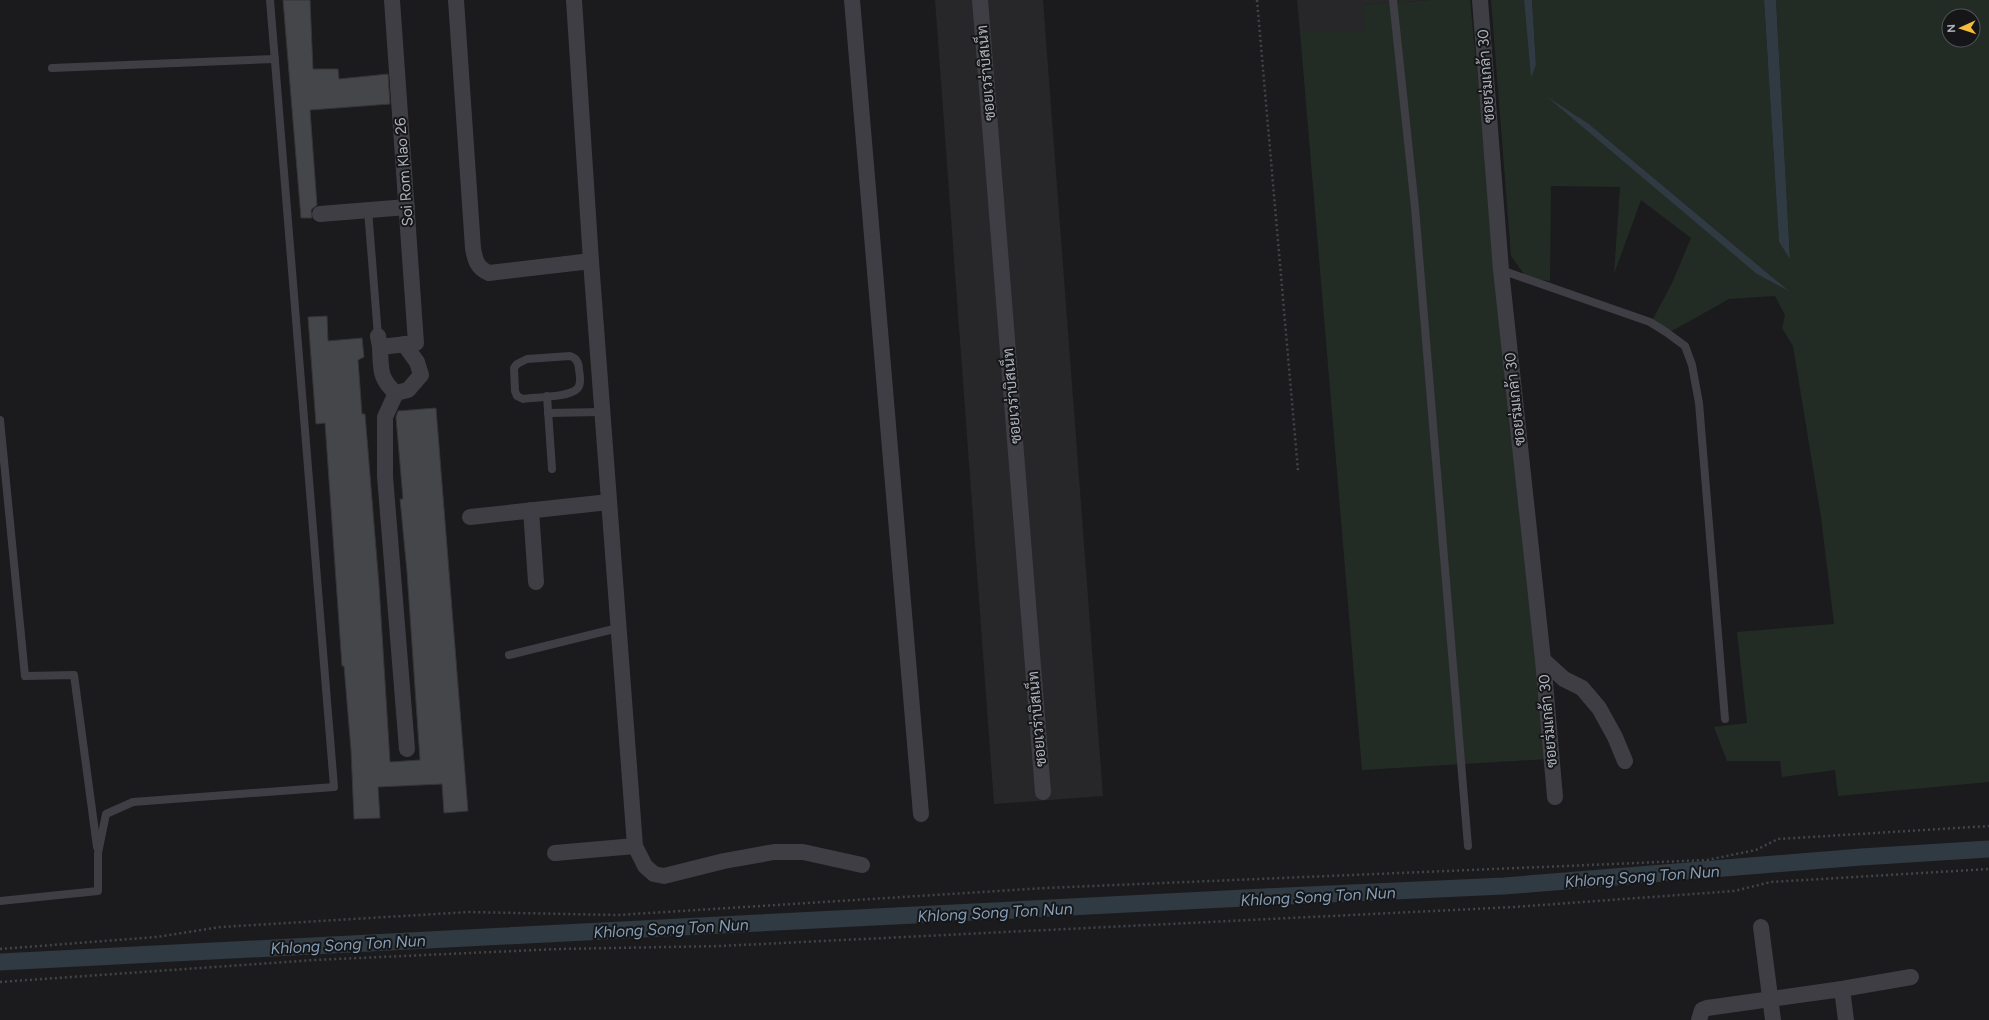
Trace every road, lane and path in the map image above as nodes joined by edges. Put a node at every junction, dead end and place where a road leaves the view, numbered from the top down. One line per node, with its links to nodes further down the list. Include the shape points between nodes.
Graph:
1 (270, 0): 10 (lane)
2 (392, 0): 12 (street, Soi Rom Klao 26)
3 (456, 0): 15 (street, via 472,248 476,262 482,270 489,272)
4 (574, 0): 15 (street)
5 (852, 0): 38 (street)
6 (980, 0): 36 (street, ซอยเวร่าบิสเน็ท)
7 (1257, 0): 25 (path)
8 (1393, 0): 41 (lane, via 1415,208)
9 (1480, 0): 16 (street, ซอยร่มเกล้า 30)
10 (275, 59): 11 (lane); 42 (lane, via 334,787 133,802 106,814)
11 (52, 68)
12 (407, 207): 13 (street); 18 (street, Soi Rom Klao 26)
13 (368, 210): 14 (street); 17 (lane)
14 (320, 214)
15 (591, 261): 21 (street)
16 (1501, 270): 32 (street, ซอยร่มเกล้า 30); 33 (lane, via 1650,322 1685,346 1692,365 1699,403)
17 (379, 341): 18 (street); 19 (street, via 381,373 387,385)
18 (410, 344): 19 (street, via 421,375 408,390)
19 (396, 394): 34 (street, via 385,417 385,476)
20 (547, 396): 20 (lane, via 523,399 517,396 514,368 527,359 564,356 574,358 579,368 580,385 577,390 570,394); 22 (lane)
21 (602, 412): 22 (lane); 26 (street)
22 (548, 413): 24 (lane)
23 (0, 420): 42 (lane, via 25,676 74,675)
24 (552, 469)
25 (1298, 471)
26 (609, 502): 27 (street); 30 (street)
27 (531, 510): 28 (street); 29 (street)
28 (470, 517)
29 (536, 582)
30 (618, 628): 31 (lane); 40 (street)
31 (509, 655)
32 (1543, 660): 35 (street, via 1564,679 1582,688 1599,708); 37 (street, ซอยร่มเกล้า 30)
33 (1725, 720)
34 (407, 750)
35 (1625, 761)
36 (1043, 792)
37 (1555, 797)
38 (921, 814)
39 (1989, 826): 48 (path, via 1778,839 1756,850 1707,860 1045,888 618,915 469,912 221,927 156,937)
40 (635, 846): 43 (street); 44 (street, via 645,866 654,874 664,876 774,852 803,852)
41 (1468, 846)
42 (98, 854): 46 (lane, via 98,891)
43 (555, 854)
44 (862, 865)
45 (1989, 869): 50 (path, via 1771,882 1734,891 1514,907 722,946 558,948 330,959)
46 (0, 900)
47 (1761, 927): 52 (street)
48 (0, 949)
49 (1911, 978): 51 (street)
50 (0, 982)
51 (1842, 989): 52 (street); 55 (street)
52 (1771, 999): 53 (street, via 1707,1008 1702,1010); 54 (street)
53 (1699, 1020)
54 (1773, 1020)
55 (1846, 1020)

